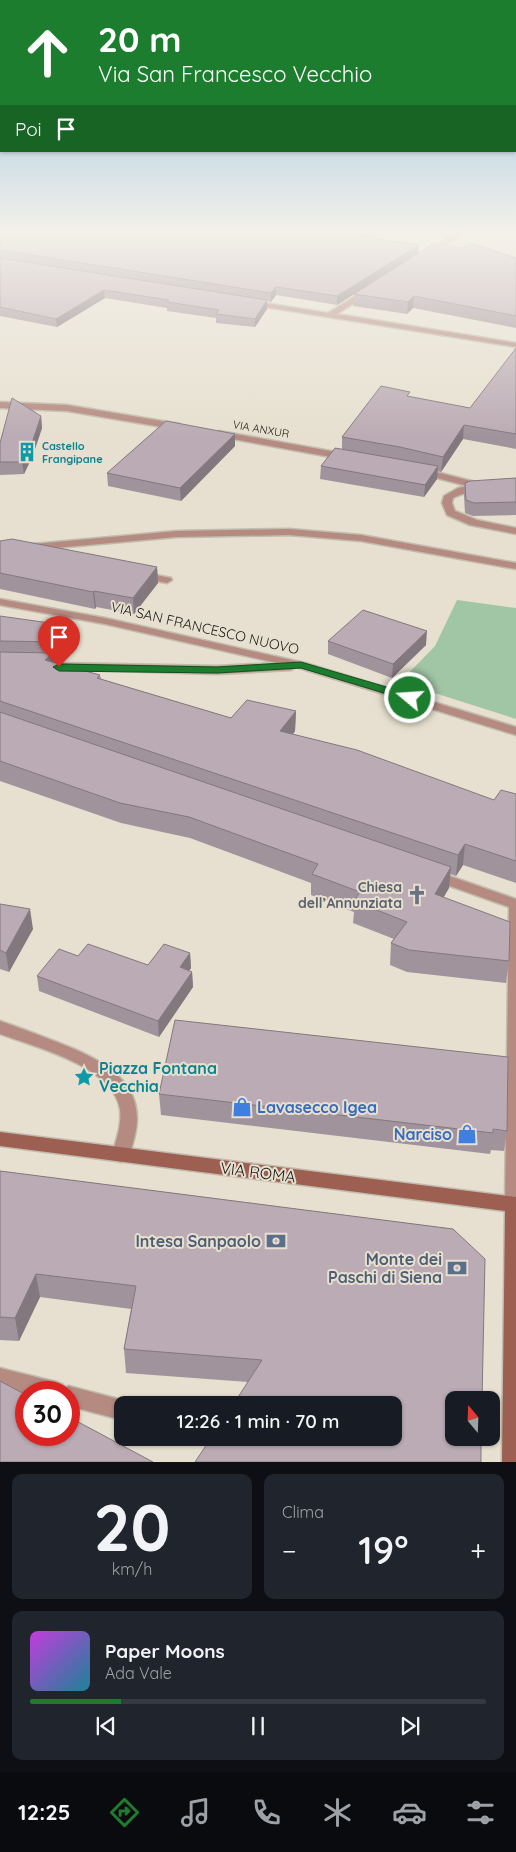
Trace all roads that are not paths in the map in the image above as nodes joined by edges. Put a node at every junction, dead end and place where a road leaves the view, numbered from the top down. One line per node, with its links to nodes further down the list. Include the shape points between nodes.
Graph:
1 (353, 300): 3 (street)
2 (245, 301): 3 (street)
3 (330, 315): 4 (street)
4 (516, 345)
5 (0, 405): 6 (street, via 67,408)
6 (185, 428)
7 (205, 431): 8 (street, VIA ANXUR)
8 (360, 459)
9 (407, 468): 11 (street)
10 (516, 484): 11 (street)
11 (479, 486): 12 (street, via 449,496 447,503 451,513 474,523)
12 (516, 531)
13 (0, 550): 14 (street, via 177,534 289,532 361,538)
14 (516, 566)
15 (128, 572): 16 (street)
16 (167, 580)
17 (0, 602): 18 (street, VIA SAN FRANCESCO NUOVO, via 105,621)
18 (301, 665): 19 (street, via 217,670); 20 (street, VIA SAN FRANCESCO NUOVO)
19 (51, 667)
20 (516, 731)
21 (422, 871): 22 (street)
22 (516, 904): 26 (street)
23 (0, 1027): 25 (street, via 86,1062 113,1079 126,1098 129,1119)
24 (0, 1139): 25 (main road, VIA ROMA)
25 (121, 1155): 26 (main road, VIA ROMA)
26 (515, 1205): 31 (main road)
27 (0, 1378): 28 (street)
28 (15, 1382)
29 (80, 1399): 30 (street)
30 (114, 1408)
31 (512, 1462)

